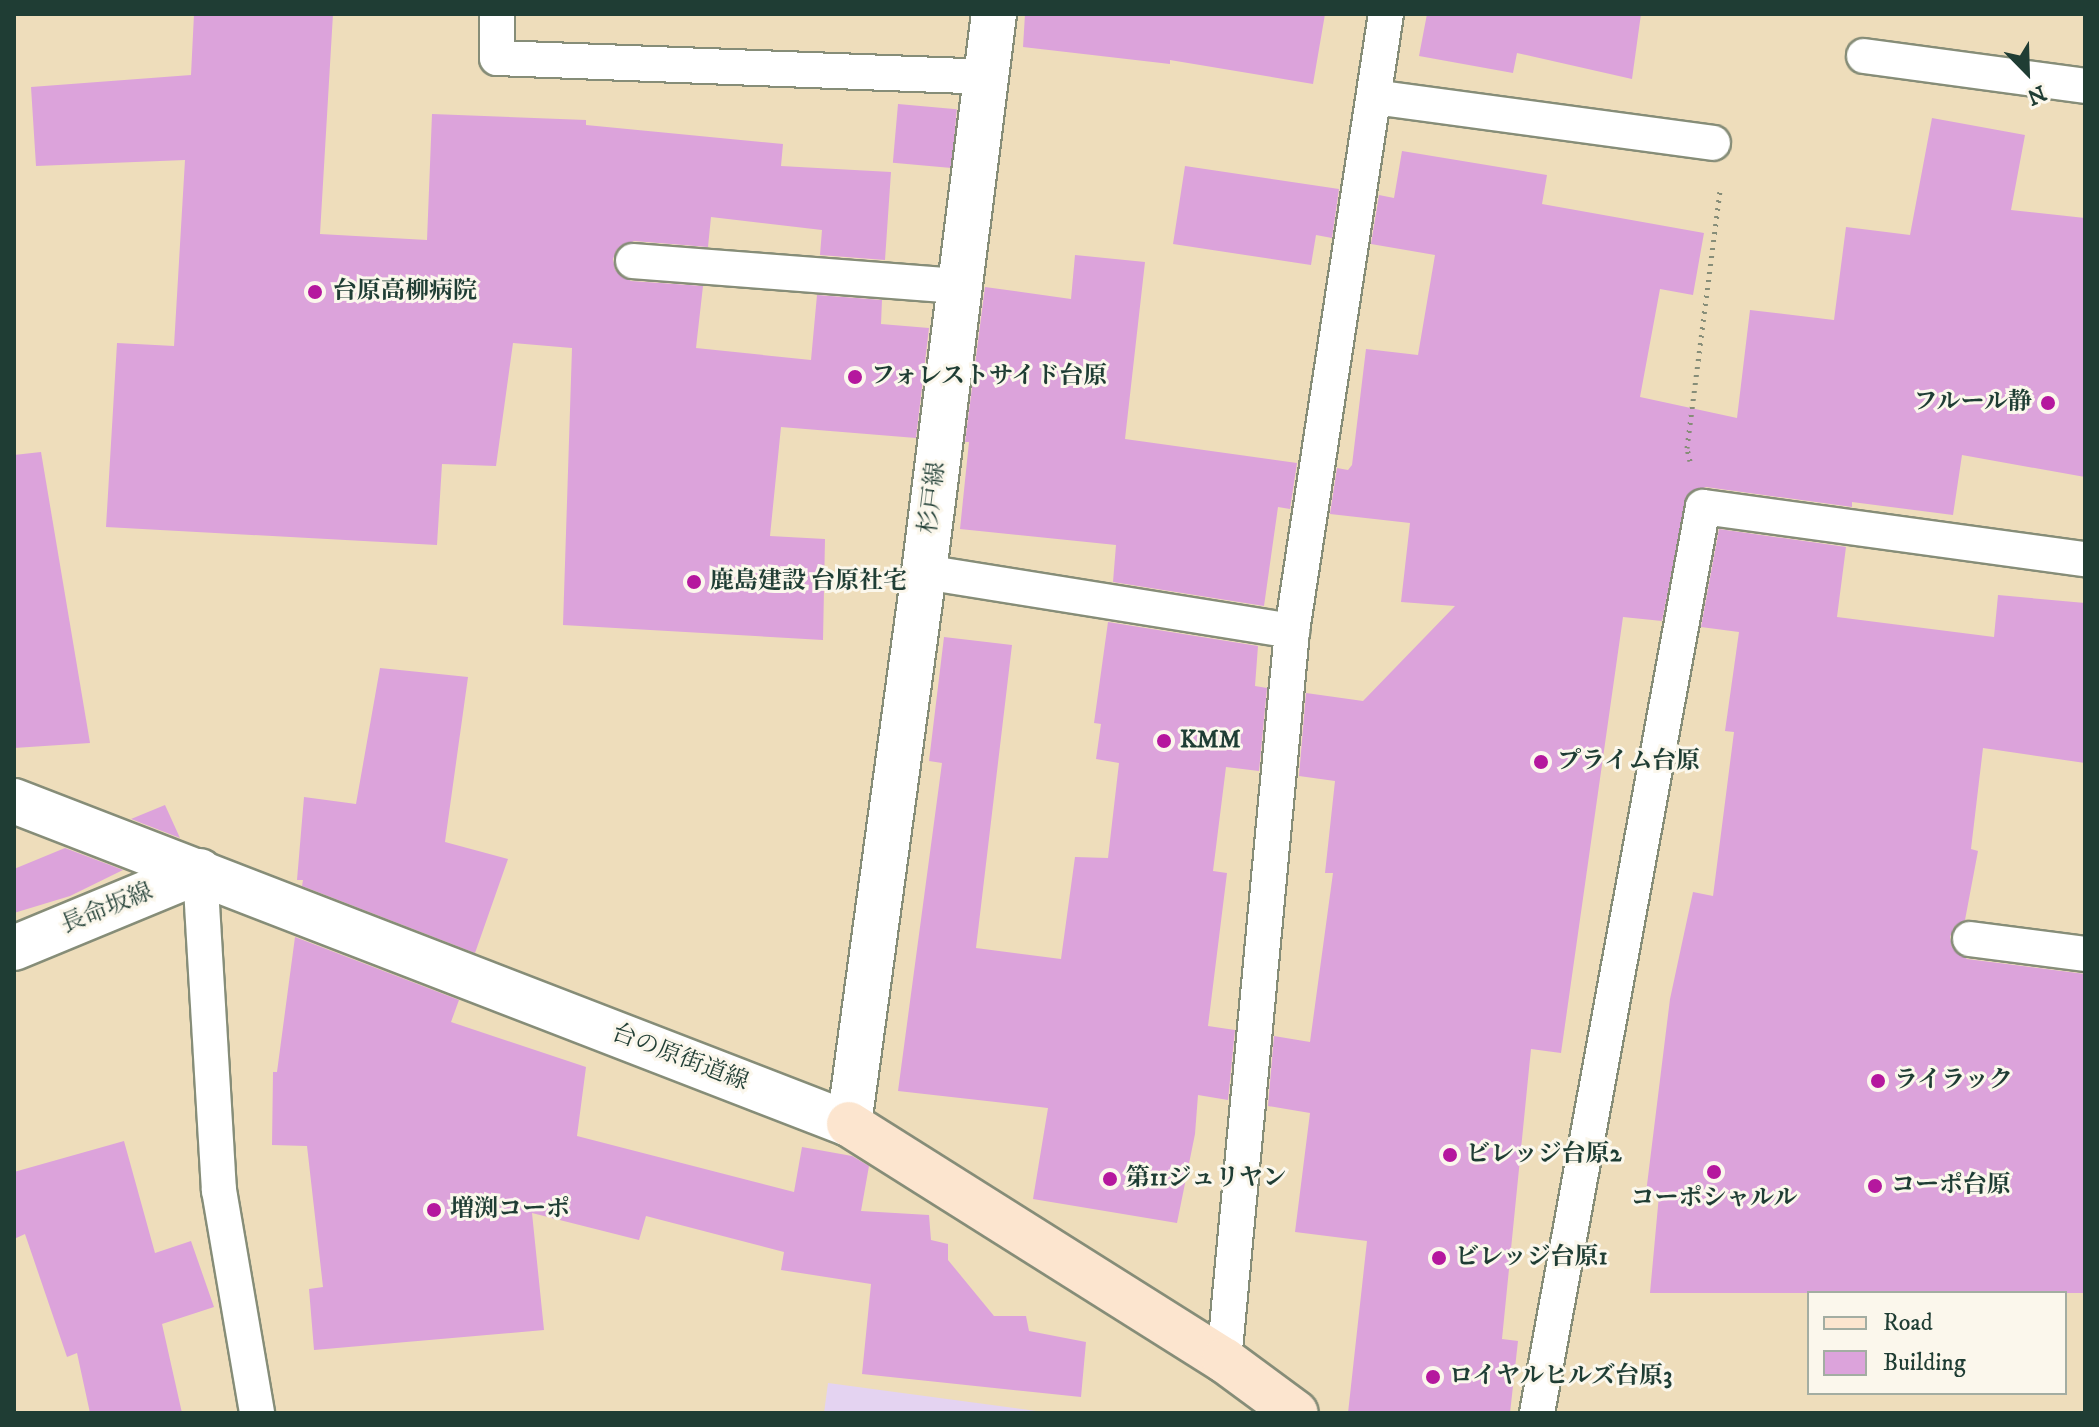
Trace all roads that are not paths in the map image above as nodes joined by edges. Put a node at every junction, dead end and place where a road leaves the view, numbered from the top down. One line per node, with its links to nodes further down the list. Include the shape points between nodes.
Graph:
1 (497, 14): 5 (lane, via 497,58)
2 (994, 14): 5 (street, 杉戸線)
3 (1386, 14): 7 (lane)
4 (1864, 56): 6 (lane)
5 (986, 77): 10 (street, 杉戸線)
6 (2085, 86)
7 (1374, 97): 8 (lane); 13 (lane)
8 (1713, 143)
9 (633, 261): 10 (lane)
10 (960, 286): 12 (street, 杉戸線)
11 (2085, 559): 23 (lane, via 1703,507)
12 (924, 572): 13 (lane); 19 (street, 杉戸線)
13 (1292, 631): 20 (lane)
14 (14, 801): 15 (street, 台の原街道線)
15 (200, 871): 17 (street, 長命坂線); 19 (street, 台の原街道線); 21 (lane, via 219,1190)
16 (1970, 939): 18 (lane)
17 (14, 948)
18 (2085, 954)
19 (849, 1124): 20 (street, 台の原街道線)
20 (1224, 1360): 22 (street, 台の原街道線)
21 (257, 1413)
22 (1296, 1413)
23 (1537, 1413)

